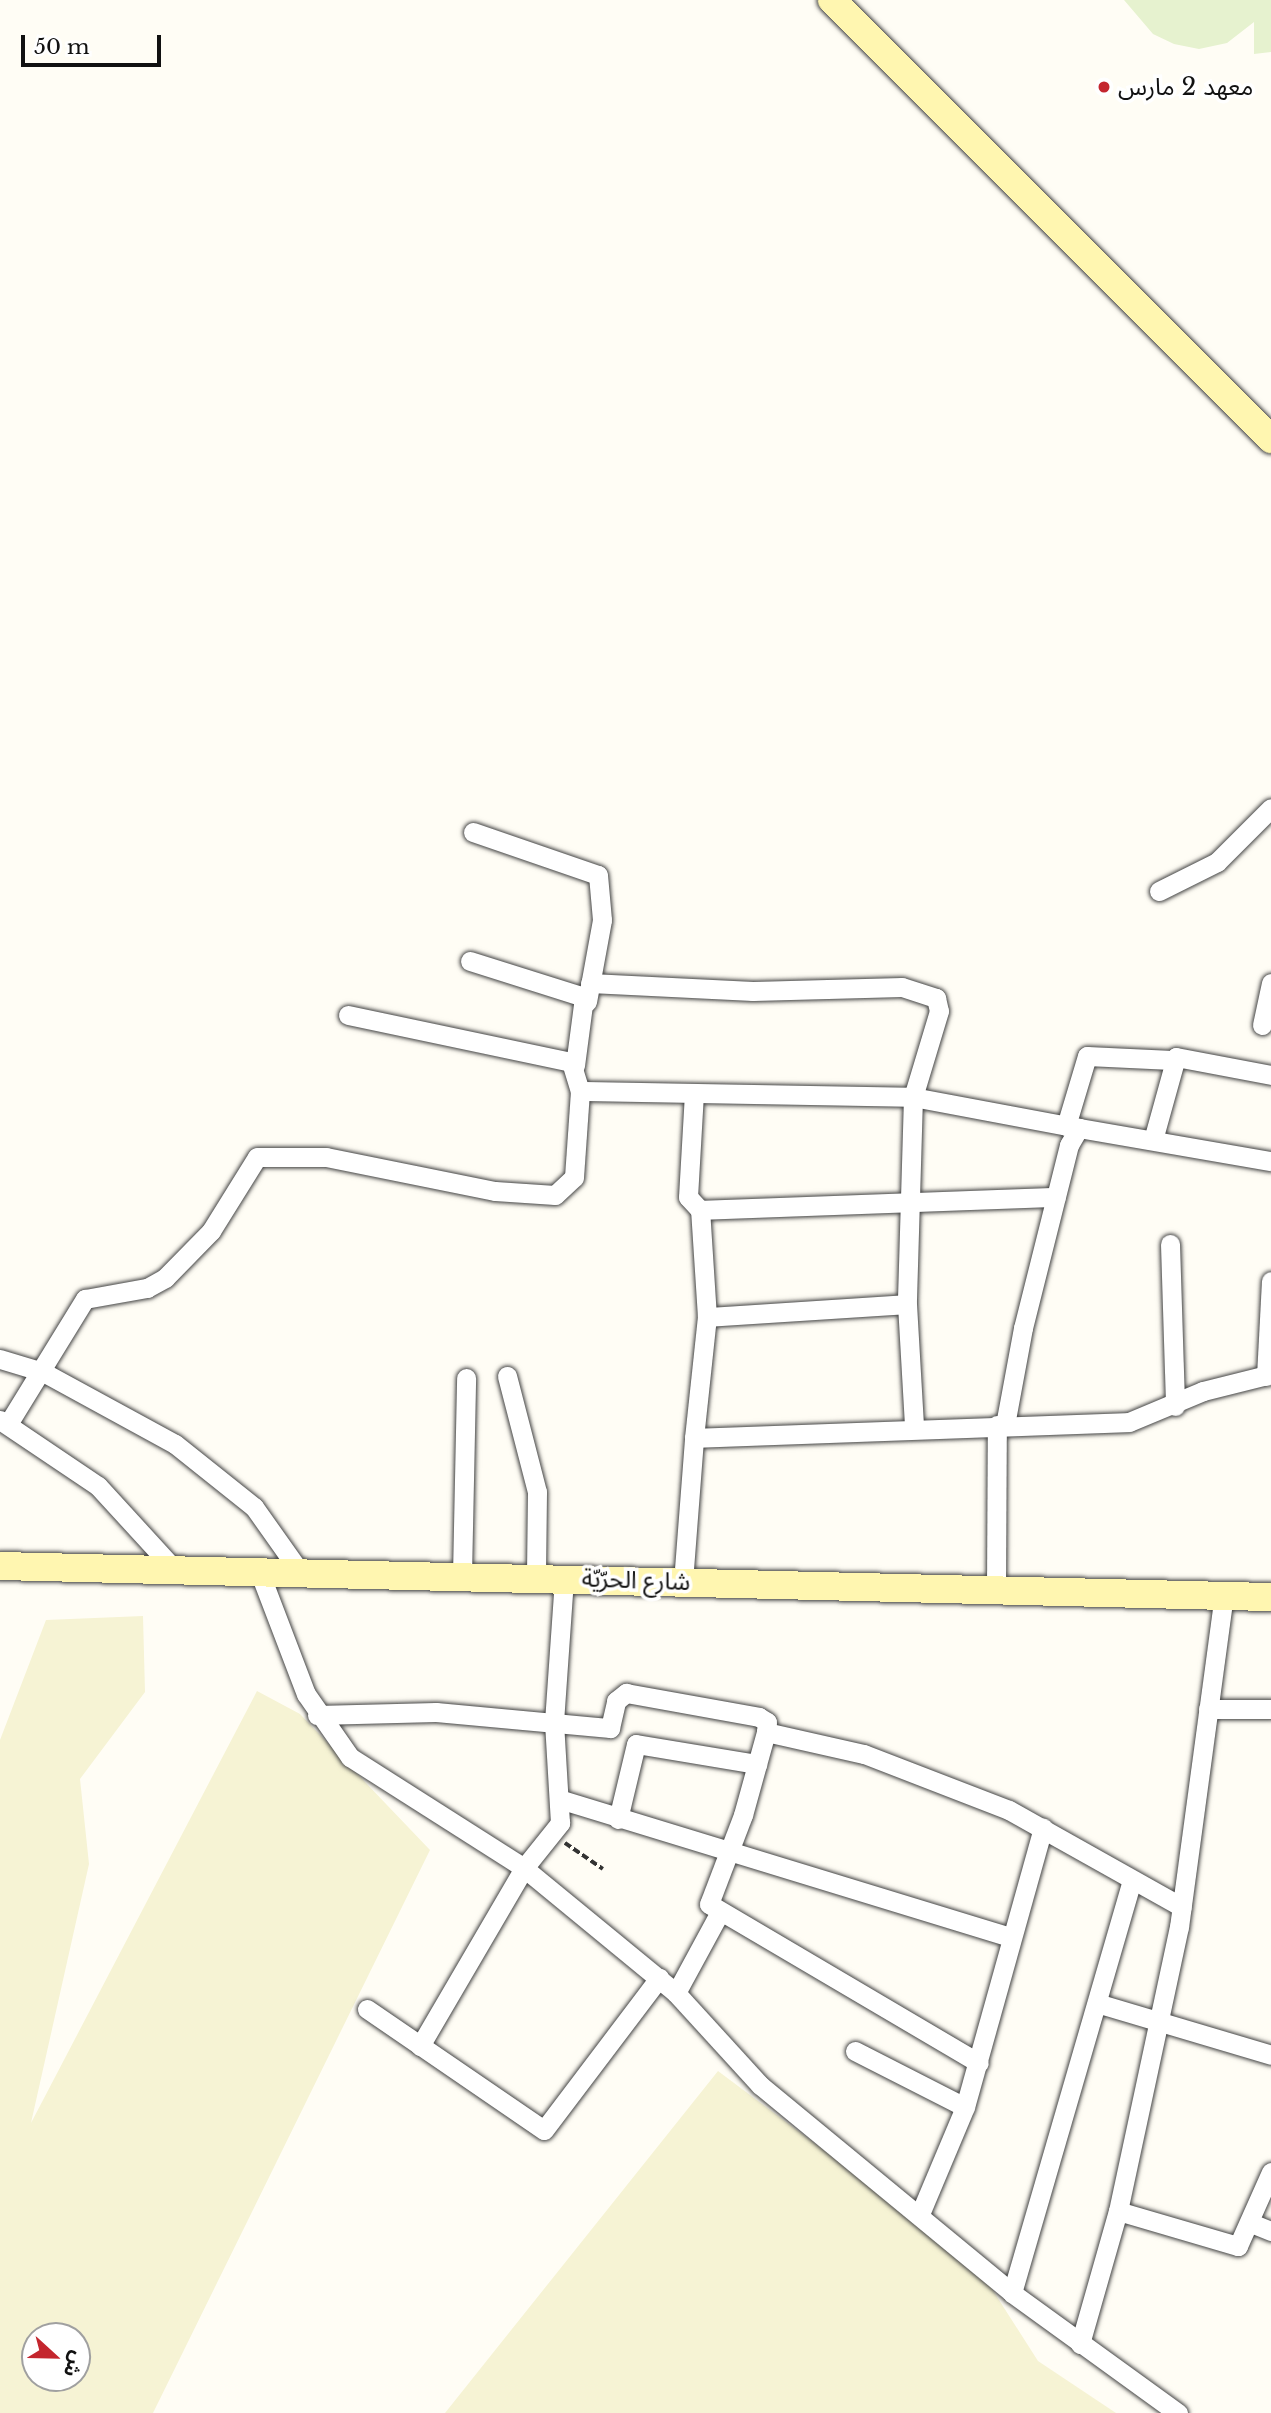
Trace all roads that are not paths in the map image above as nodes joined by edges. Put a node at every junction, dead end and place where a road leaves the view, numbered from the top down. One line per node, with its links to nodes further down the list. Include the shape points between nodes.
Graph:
1 (832, 0): 2 (main road)
2 (1271, 439)
3 (1271, 808): 5 (street, via 1217,862)
4 (473, 832): 8 (street, via 598,875 603,909)
5 (1159, 891)
6 (470, 961): 8 (street)
7 (1271, 983): 10 (street)
8 (589, 992): 12 (street); 16 (street, via 918,989 939,1006)
9 (348, 1015): 12 (street)
10 (1262, 1025)
11 (1172, 1060): 13 (street); 17 (street, via 1087,1056); 18 (street)
12 (575, 1065): 14 (street)
13 (1271, 1075)
14 (580, 1091): 15 (street); 28 (street, via 574,1177 555,1195 495,1191 326,1157 257,1157 211,1231 165,1278 147,1288 85,1299)
15 (694, 1093): 16 (street); 22 (street, via 688,1197)
16 (913, 1097): 17 (street); 21 (street)
17 (1073, 1127): 18 (street); 20 (street)
18 (1153, 1140): 19 (street)
19 (1271, 1161)
20 (1056, 1198): 21 (street); 34 (street)
21 (914, 1199): 22 (street); 25 (street)
22 (700, 1210): 26 (street)
23 (1170, 1244): 32 (street)
24 (1271, 1280): 29 (street)
25 (907, 1304): 26 (street); 35 (street)
26 (707, 1317): 36 (street)
27 (0, 1359): 28 (street)
28 (43, 1372): 33 (street); 40 (street, via 155,1432 221,1479 254,1507)
29 (1268, 1375): 32 (street, via 1203,1391)
30 (508, 1376): 42 (street, via 537,1492)
31 (466, 1378): 41 (street)
32 (1175, 1406): 34 (street, via 1129,1422)
33 (4, 1422): 38 (street, via 98,1486)
34 (1001, 1425): 35 (street); 45 (street)
35 (914, 1427): 36 (street)
36 (694, 1438): 44 (street)
37 (0, 1566): 38 (main road, شارع الحرّيّة)
38 (175, 1570): 39 (main road, شارع الحرّيّة)
39 (259, 1572): 40 (main road, شارع الحرّيّة); 50 (street)
40 (300, 1572): 41 (main road, شارع الحرّيّة)
41 (462, 1575): 42 (main road, شارع الحرّيّة)
42 (536, 1577): 43 (main road, شارع الحرّيّة)
43 (564, 1578): 44 (main road, شارع الحرّيّة); 51 (street)
44 (683, 1582): 45 (main road, شارع الحرّيّة)
45 (996, 1590): 46 (main road, شارع الحرّيّة)
46 (1224, 1595): 47 (main road, شارع الحرّيّة); 48 (street)
47 (1271, 1597)
48 (1208, 1709): 49 (street); 62 (street)
49 (1271, 1709)
50 (317, 1715): 51 (street, via 436,1712); 60 (street, via 362,1768)
51 (554, 1722): 52 (street); 56 (street)
52 (610, 1728): 53 (street, via 618,1696 626,1693 759,1717 766,1722); 54 (street, via 611,1738)
53 (766, 1732): 55 (street); 58 (street, via 864,1755)
54 (636, 1744): 55 (street); 57 (street)
55 (757, 1764): 59 (street)
56 (559, 1799): 57 (street); 60 (street, via 554,1836)
57 (618, 1819): 59 (street)
58 (1043, 1828): 61 (street, via 1128,1875); 64 (street)
59 (729, 1853): 63 (street, via 708,1898); 64 (street)
60 (524, 1868): 65 (street); 70 (street)
61 (1131, 1883): 62 (street); 67 (street)
62 (1182, 1907): 69 (street)
63 (720, 1912): 66 (street); 73 (street)
64 (1012, 1937): 73 (street)
65 (659, 1979): 66 (street); 70 (street, via 547,2129)
66 (676, 1993): 77 (street, via 750,2076)
67 (1097, 2003): 69 (street); 80 (street)
68 (367, 2009): 70 (street)
69 (1159, 2025): 72 (street); 76 (street)
70 (420, 2046)
71 (855, 2051): 74 (street)
72 (1271, 2055)
73 (979, 2063): 74 (street)
74 (965, 2107): 77 (street)
75 (1271, 2172): 78 (street)
76 (1118, 2211): 78 (street, via 1231,2246 1241,2242); 81 (street)
77 (920, 2214): 80 (street)
78 (1251, 2223): 79 (street)
79 (1271, 2231)
80 (1012, 2293): 81 (street)
81 (1080, 2344): 82 (street)
82 (1178, 2413)

